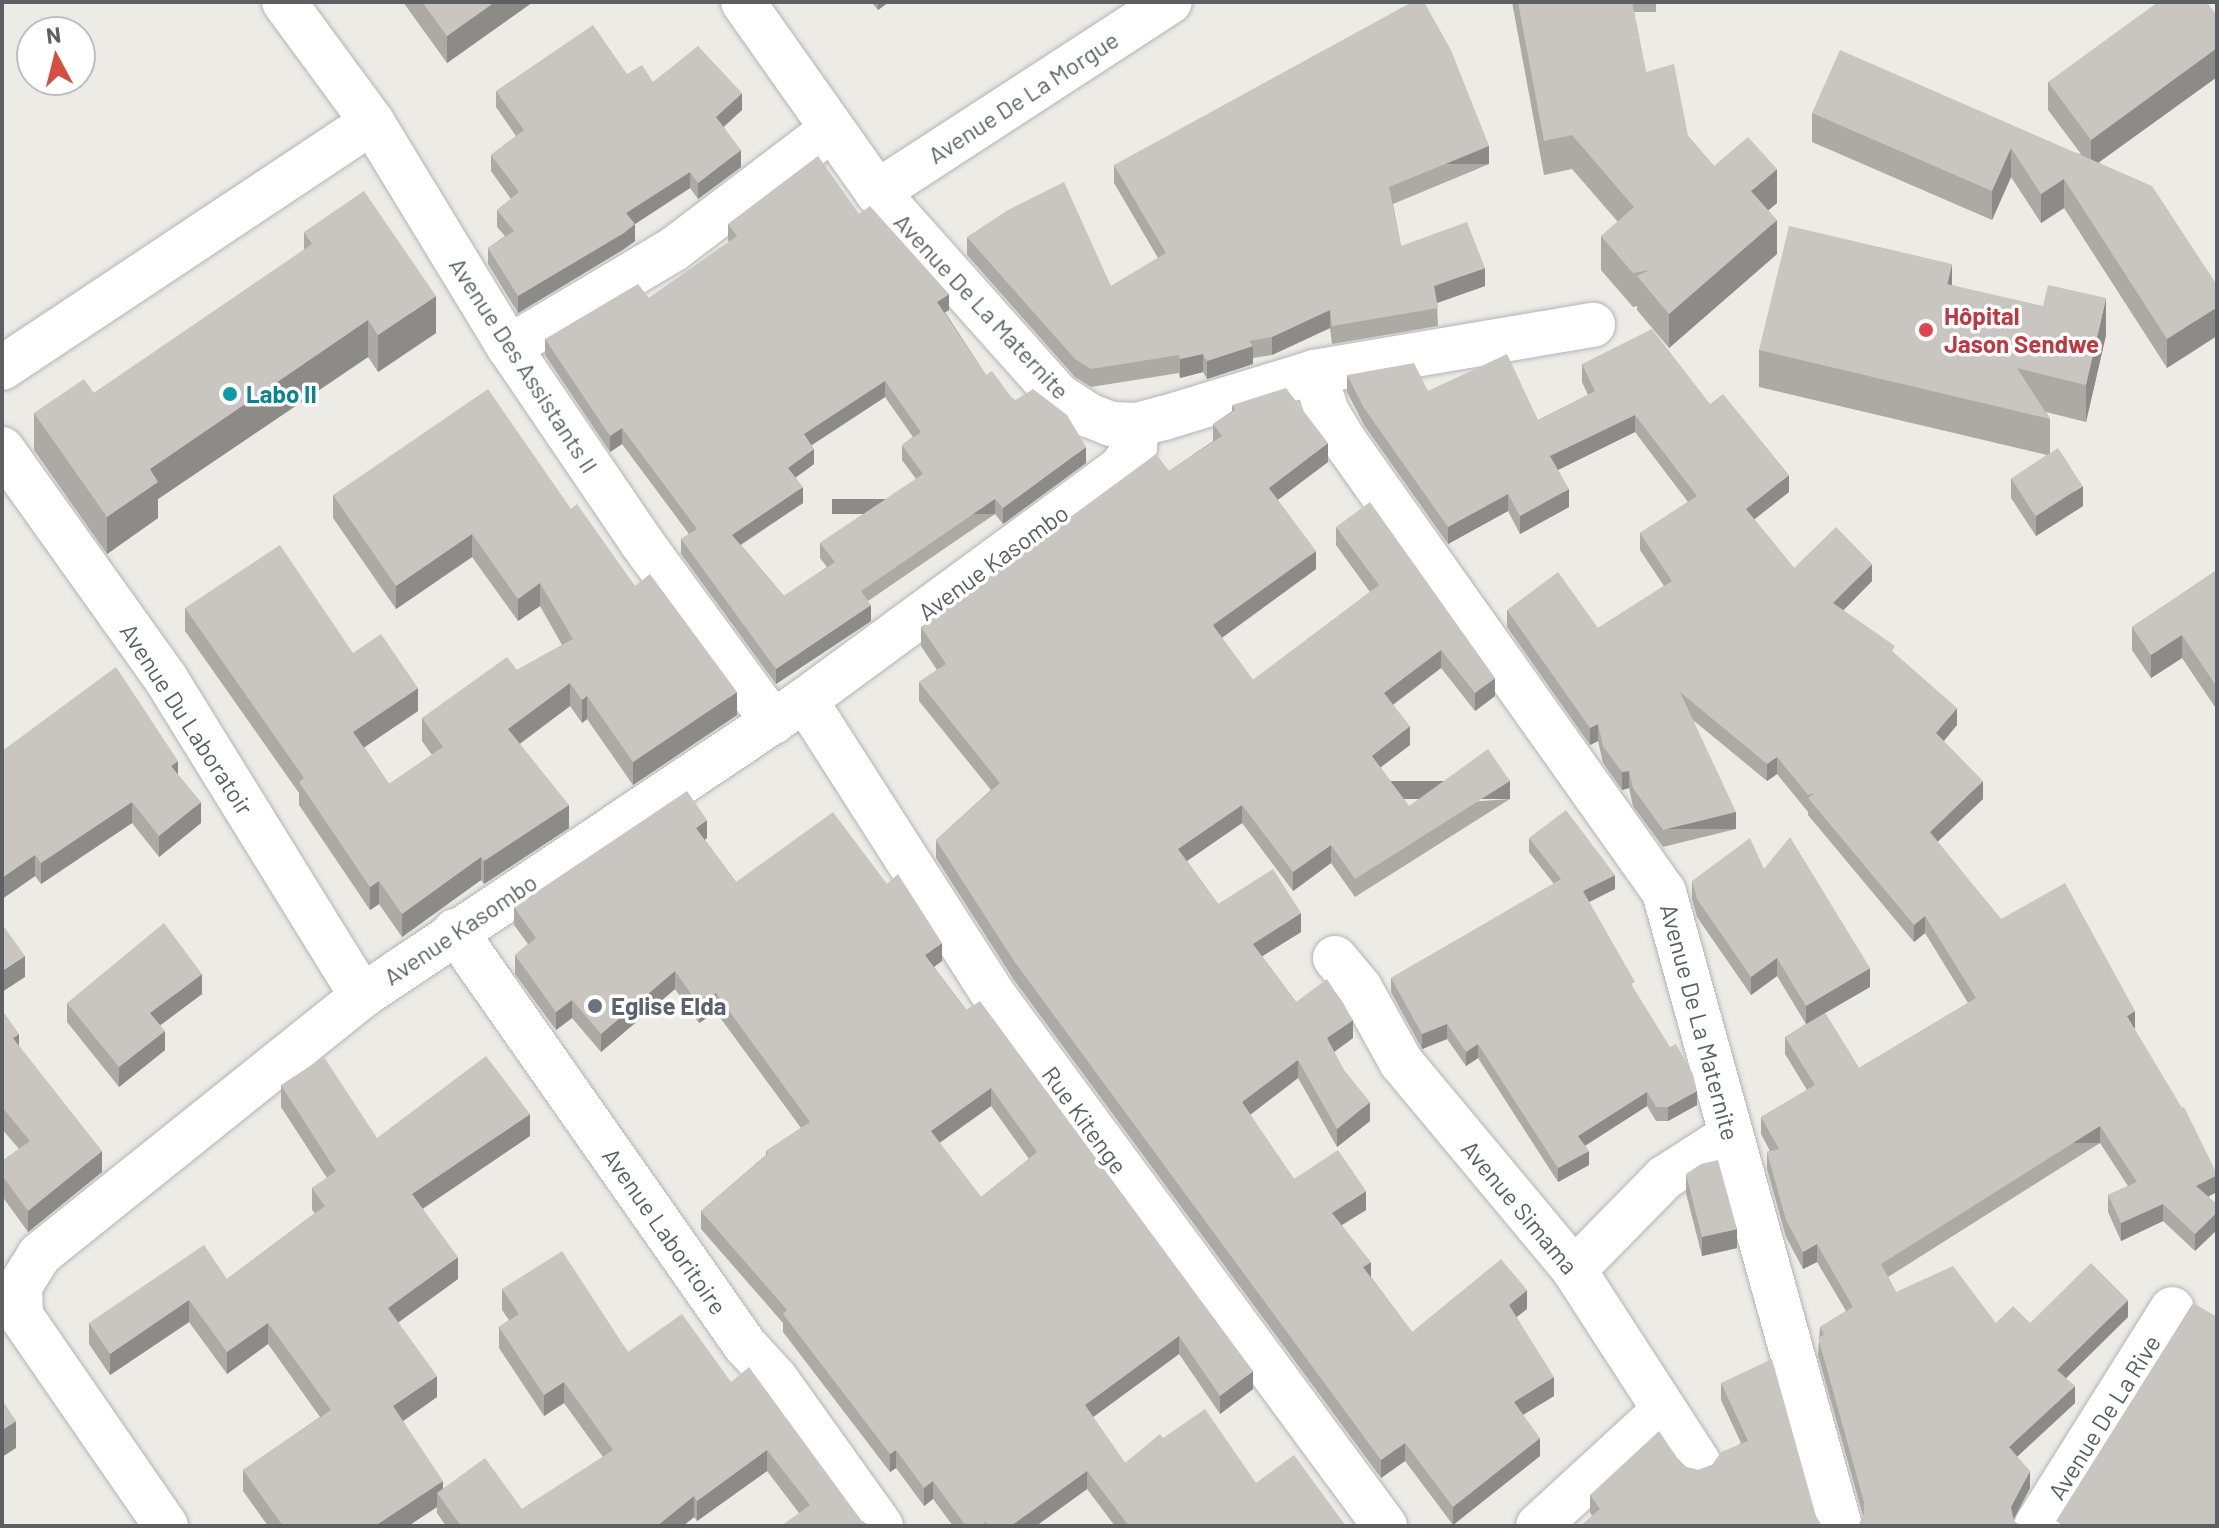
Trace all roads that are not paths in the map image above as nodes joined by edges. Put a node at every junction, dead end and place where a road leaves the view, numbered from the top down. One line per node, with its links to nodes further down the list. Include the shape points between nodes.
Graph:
1 (284, 2): 4 (street, Avenue Des Assistants II)
2 (743, 2): 5 (street, Avenue De La Maternite)
3 (1170, 2): 6 (street, Avenue De La Morgue)
4 (372, 122): 8 (street, Avenue Des Assistants II); 9 (street)
5 (832, 129): 6 (street, Avenue De La Maternite); 8 (street, via 674,249)
6 (877, 192): 11 (street, Avenue De La Maternite, via 1059,396 1111,424)
7 (1593, 325): 10 (street, Avenue De La Maternite)
8 (509, 347): 13 (street, Avenue Des Assistants II, via 642,543)
9 (2, 368)
10 (1314, 372): 11 (street, Avenue De La Maternite); 17 (street, Avenue De La Maternite, via 1343,439 1664,892)
11 (1137, 425): 13 (street, Avenue Kasombo, via 1135,447 1121,468)
12 (2, 449): 16 (street, Avenue Du Laboratoir, via 166,679)
13 (789, 711): 14 (street, Avenue Kasombo); 24 (street, Rue Kitenge)
14 (455, 931): 16 (street, Avenue Kasombo); 23 (street, Avenue Laboritoire, via 745,1345 776,1379)
15 (1335, 958): 18 (street, Avenue Simama, via 1360,988 1401,1062)
16 (362, 996): 22 (street, Avenue Kasombo, via 39,1255 20,1286 21,1316)
17 (1731, 1135): 18 (street, via 1664,1178); 26 (street, Avenue De La Maternite)
18 (1574, 1270): 20 (street, Avenue Simama)
19 (2172, 1309): 27 (street, Avenue De La Rive)
20 (1664, 1410): 21 (street, Avenue Simama); 25 (street)
21 (1698, 1462)
22 (166, 1526)
23 (881, 1526)
24 (1385, 1526)
25 (1538, 1526)
26 (1840, 1526)
27 (2036, 1526)

